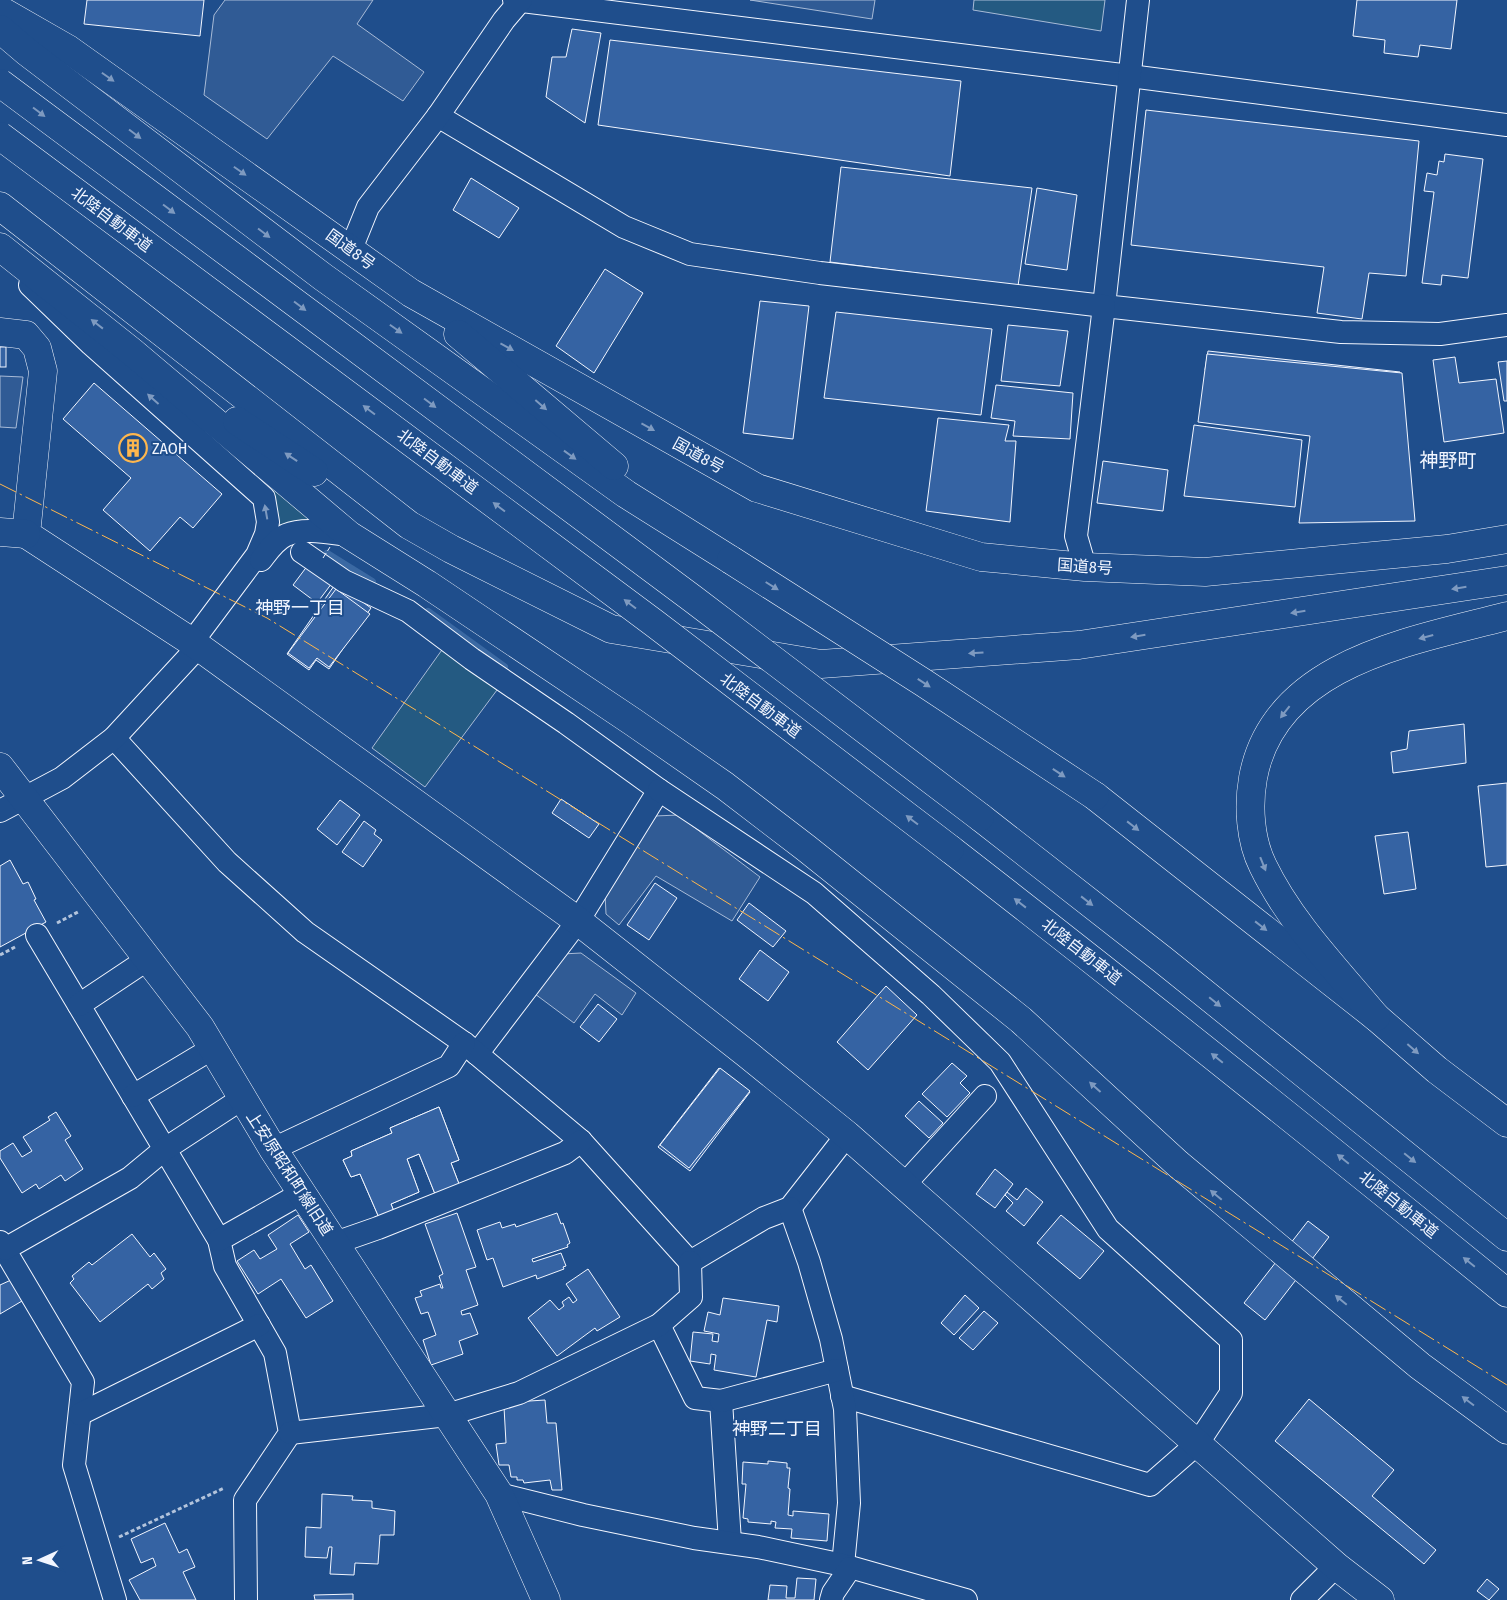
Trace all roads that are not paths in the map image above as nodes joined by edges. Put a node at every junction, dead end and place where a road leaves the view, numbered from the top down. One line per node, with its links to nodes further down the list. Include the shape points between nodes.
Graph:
1 (18, 0): 6 (main road)
2 (519, 0): 7 (street); 9 (street)
3 (1138, 0): 7 (street)
4 (0, 10): 6 (main road, 国道8号)
5 (0, 29): 25 (main road, one-way to 25, via 323,277 626,494)
6 (68, 49): 14 (main road, 国道8号, one-way to 14)
7 (1130, 76): 10 (street); 16 (street)
8 (0, 83): 52 (main road, one-way to 52, bridge, via 980,817 1171,966)
9 (438, 116): 14 (street, via 368,207); 16 (street, via 624,227 690,254 820,273)
10 (1507, 124)
11 (0, 136): 57 (main road, 北陸自動車道, one-way to 11, bridge, via 1131,989 654,622)
12 (0, 206): 20 (main road)
13 (0, 248): 19 (main road, one-way to 13); 29 (street, one-way to 13, via 257,555 268,522 264,498 91,344 28,283)
14 (351, 249): 15 (main road, 国道8号)
15 (411, 294): 25 (main road, one-way to 25); 26 (main road, 国道8号, one-way to 26, via 757,488 980,557)
16 (1104, 306): 17 (street, via 1342,332 1440,334); 26 (street, via 1076,536)
17 (1507, 325)
18 (0, 332): 21 (main road, via 26,335 37,348 43,371)
19 (131, 351): 20 (main road, one-way to 19, via 365,506); 22 (main road)
20 (409, 525): 27 (main road, one-way to 20, via 1078,646 821,664 611,629)
21 (13, 533): 29 (main road)
22 (349, 535): 29 (street, via 303,531 286,535 273,545); 65 (main road, one-way to 22, via 1420,1366 1178,1164 1021,1020 792,837 726,786)
23 (1507, 538): 26 (main road, 国道8号, via 1447,549 1205,572)
24 (302, 552): 32 (street, via 344,581 408,611)
25 (731, 560): 38 (main road, one-way to 38, bridge, via 1094,796)
26 (1085, 567)
27 (1507, 580)
28 (1507, 616): 38 (main road, one-way to 38, via 1363,657 1320,679 1293,701 1271,730 1256,762 1250,794 1252,829 1262,865 1283,902)
29 (197, 646): 30 (street); 34 (main road)
30 (114, 738): 33 (street, via 62,778); 40 (street, via 227,862 305,932)
31 (0, 767): 33 (main road, 上安原昭和町線旧道)
32 (659, 790): 34 (street); 67 (street, via 814,892 931,995 1000,1062 1108,1229 1231,1340 1232,1393)
33 (12, 805): 36 (main road, 上安原昭和町線旧道)
34 (578, 921): 40 (street); 45 (main road)
35 (37, 935): 37 (street)
36 (148, 959): 37 (street); 39 (main road, 上安原昭和町線旧道)
37 (79, 1005): 41 (street)
38 (1376, 1017): 44 (main road, one-way to 44, via 1437,1070)
39 (213, 1048): 41 (street); 43 (main road, 上安原昭和町線旧道)
40 (470, 1048): 46 (street); 48 (street, via 449,1066)
41 (133, 1096): 47 (street)
42 (984, 1096): 49 (street)
43 (243, 1098): 47 (street); 48 (main road, 上安原昭和町線旧道)
44 (1507, 1123)
45 (847, 1135): 49 (main road); 51 (street)
46 (581, 1141): 54 (street, via 565,1153); 56 (street)
47 (165, 1149): 53 (street); 55 (street, via 130,1178)
48 (273, 1149): 50 (main road, 上安原昭和町線旧道)
49 (904, 1185): 67 (main road)
50 (302, 1193): 53 (street); 54 (main road, 上安原昭和町線旧道)
51 (790, 1208): 56 (street, via 764,1218); 60 (street, via 810,1262)
52 (1507, 1237)
53 (220, 1240): 58 (street, via 225,1266)
54 (335, 1243): 64 (main road, 上安原昭和町線旧道)
55 (2, 1246): 63 (street, via 83,1382)
56 (690, 1262): 59 (street, via 691,1297)
57 (1507, 1293)
58 (259, 1325): 63 (street); 66 (street, via 275,1353)
59 (659, 1325): 62 (street, via 695,1398); 64 (street, via 519,1393)
60 (837, 1370): 61 (street); 62 (street)
61 (842, 1396): 67 (street, via 1150,1484); 70 (street, via 849,1503)
62 (721, 1401): 69 (street)
63 (80, 1414): 72 (street, via 74,1464)
64 (447, 1415): 66 (street); 68 (main road, 上安原昭和町線旧道)
65 (1507, 1430)
66 (290, 1433): 73 (street, via 245,1500)
67 (1198, 1443): 71 (main road)
68 (498, 1494): 69 (street, via 694,1538); 74 (main road, 上安原昭和町線旧道)
69 (730, 1542): 70 (street)
70 (846, 1566): 75 (street); 76 (street)
71 (1336, 1566): 77 (street); 78 (main road)
72 (115, 1600)
73 (246, 1600)
74 (546, 1600)
75 (831, 1600)
76 (966, 1600)
77 (1302, 1600)
78 (1380, 1600)

